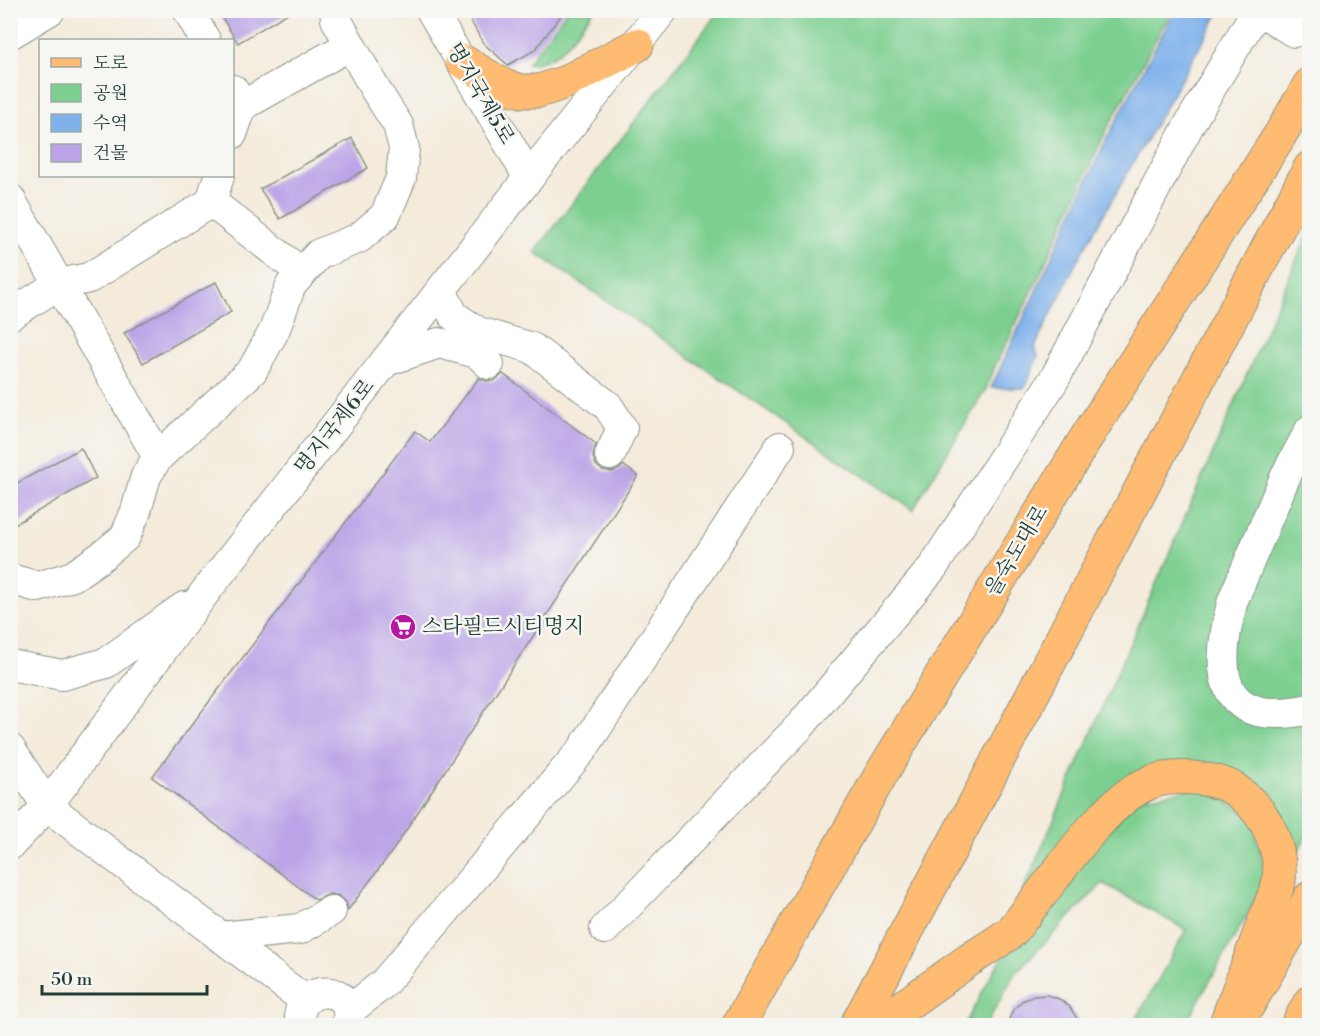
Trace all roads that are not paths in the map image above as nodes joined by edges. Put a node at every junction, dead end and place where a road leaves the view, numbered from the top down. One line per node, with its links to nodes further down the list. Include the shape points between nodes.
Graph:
1 (50, 10): 8 (street)
2 (188, 10): 9 (street)
3 (335, 10): 10 (street)
4 (431, 10): 12 (street, 명지국제5로)
5 (663, 10): 11 (street, 명지국제6로)
6 (1258, 10): 7 (street); 38 (street, via 1190,123 1055,378 933,567 801,725)
7 (1294, 32)
8 (10, 34)
9 (204, 39)
10 (350, 45): 14 (street); 19 (street, via 398,125 404,148 401,178 385,216 359,238 320,254)
11 (636, 45): 12 (main road, via 566,82 539,91 506,87); 16 (street, 명지국제6로)
12 (462, 61): 16 (street, 명지국제5로)
13 (1310, 84): 43 (main road, 을숙도대로, via 1086,438 883,771)
14 (236, 110)
15 (1310, 168): 44 (main road)
16 (529, 178): 21 (street, 명지국제6로)
17 (215, 189): 19 (street); 20 (street, via 89,278)
18 (10, 199): 20 (street)
19 (302, 273): 28 (street, via 291,285 274,331 252,371)
20 (59, 284): 22 (street); 28 (street)
21 (441, 291): 23 (street, 명지국제6로); 27 (street, via 454,316 462,322 478,332 532,348 608,406 622,428)
22 (10, 315)
23 (386, 361): 24 (street, via 439,343 477,352); 30 (street, 명지국제6로)
24 (489, 364)
25 (1310, 430): 32 (street, via 1286,475 1233,600 1223,654 1228,690 1243,707 1273,714)
26 (780, 447): 42 (street, via 582,750 384,983)
27 (610, 455)
28 (158, 457): 29 (street, via 146,476 124,537 102,556 73,576 38,587)
29 (10, 579)
30 (206, 591): 31 (street, via 106,663 62,675); 34 (street, 명지국제6로)
31 (10, 665)
32 (1310, 709)
33 (10, 749): 34 (street)
34 (47, 806): 35 (street, 명지국제6로); 39 (street)
35 (10, 845)
36 (1310, 898): 47 (main road)
37 (331, 911): 39 (street, via 300,929)
38 (605, 929)
39 (220, 937): 41 (street)
40 (1310, 1002): 48 (main road)
41 (304, 1013): 42 (street, via 315,993 324,992 340,997)
42 (348, 1018)
43 (738, 1026)
44 (856, 1026)
45 (876, 1026): 46 (main road, via 1011,931 1103,817 1123,798 1149,783 1179,777 1223,783 1249,800 1274,836 1280,868 1279,882)
46 (1225, 1026)
47 (1236, 1026)
48 (1297, 1026)

